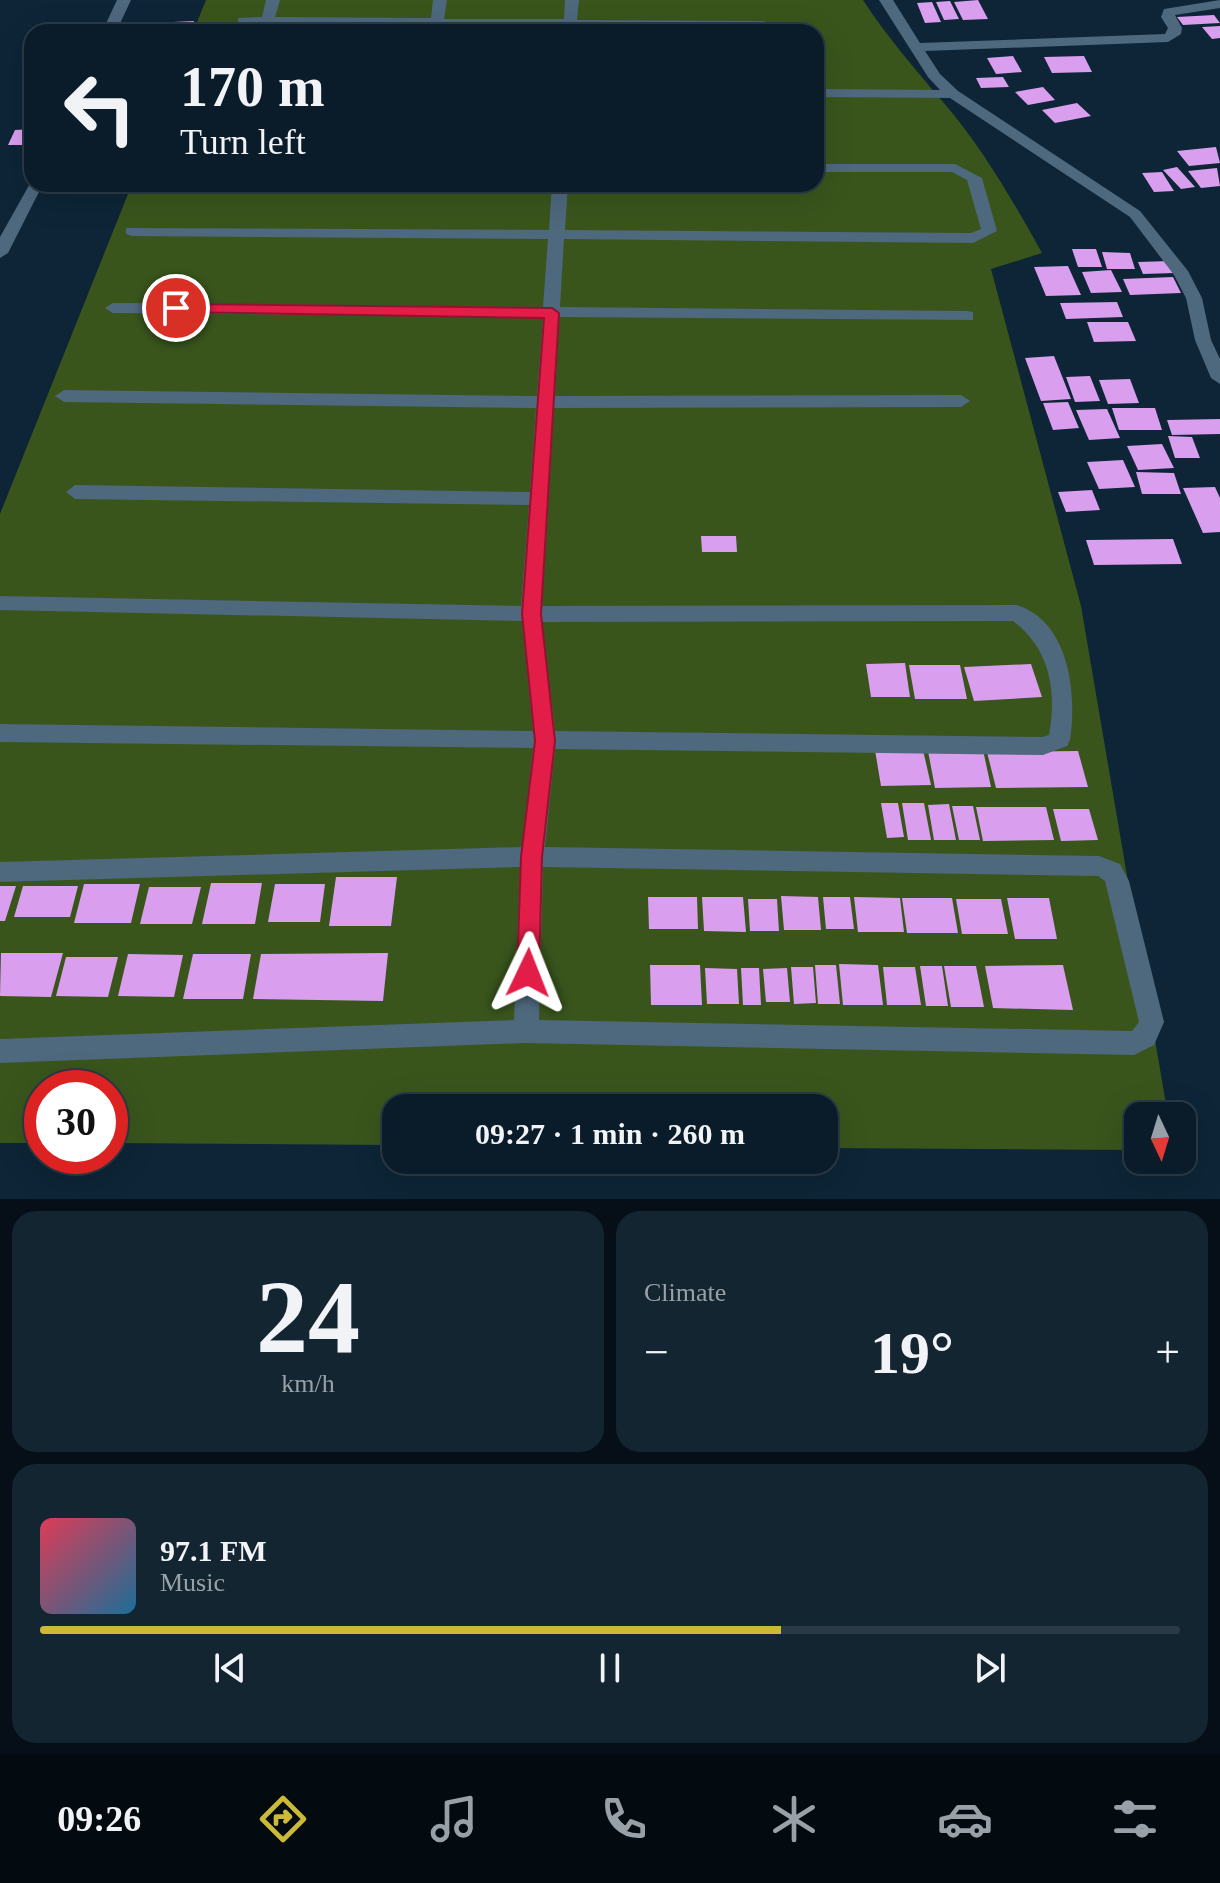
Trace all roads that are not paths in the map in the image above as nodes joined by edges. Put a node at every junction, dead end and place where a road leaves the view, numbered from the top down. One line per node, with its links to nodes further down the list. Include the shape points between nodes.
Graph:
1 (124, 0): 9 (street)
2 (273, 0): 8 (street)
3 (440, 0): 10 (street)
4 (572, 0): 11 (street)
5 (886, 0): 12 (street)
6 (1220, 4): 12 (street, via 1169,12 1175,28 1170,43)
7 (243, 21): 8 (street)
8 (268, 21): 10 (street)
9 (113, 24)
10 (437, 24)
11 (570, 24)
12 (915, 47): 14 (street)
13 (824, 93): 14 (street)
14 (953, 94): 24 (street, via 1135,214 1188,286)
15 (824, 168): 19 (street, via 968,172 989,231 973,238)
16 (31, 192): 20 (street)
17 (560, 192): 19 (street)
18 (132, 231): 19 (street)
19 (557, 236): 22 (street)
20 (0, 253)
21 (113, 308): 22 (street)
22 (552, 313): 23 (street); 27 (street)
23 (967, 316)
24 (1220, 378)
25 (64, 396): 27 (street)
26 (961, 401): 27 (street)
27 (546, 402): 29 (street)
28 (75, 492): 29 (street)
29 (539, 499): 31 (street)
30 (0, 603): 31 (street)
31 (531, 614): 33 (street); 33 (street, via 1017,613 1037,625 1063,679 1059,740 1043,746)
32 (0, 733): 33 (street)
33 (545, 741): 34 (street)
34 (532, 857): 35 (street); 36 (street); 36 (street, via 1099,866 1112,871 1117,881 1152,1022 1145,1037 1134,1043)
35 (0, 872)
36 (526, 1031): 37 (street)
37 (0, 1051)

